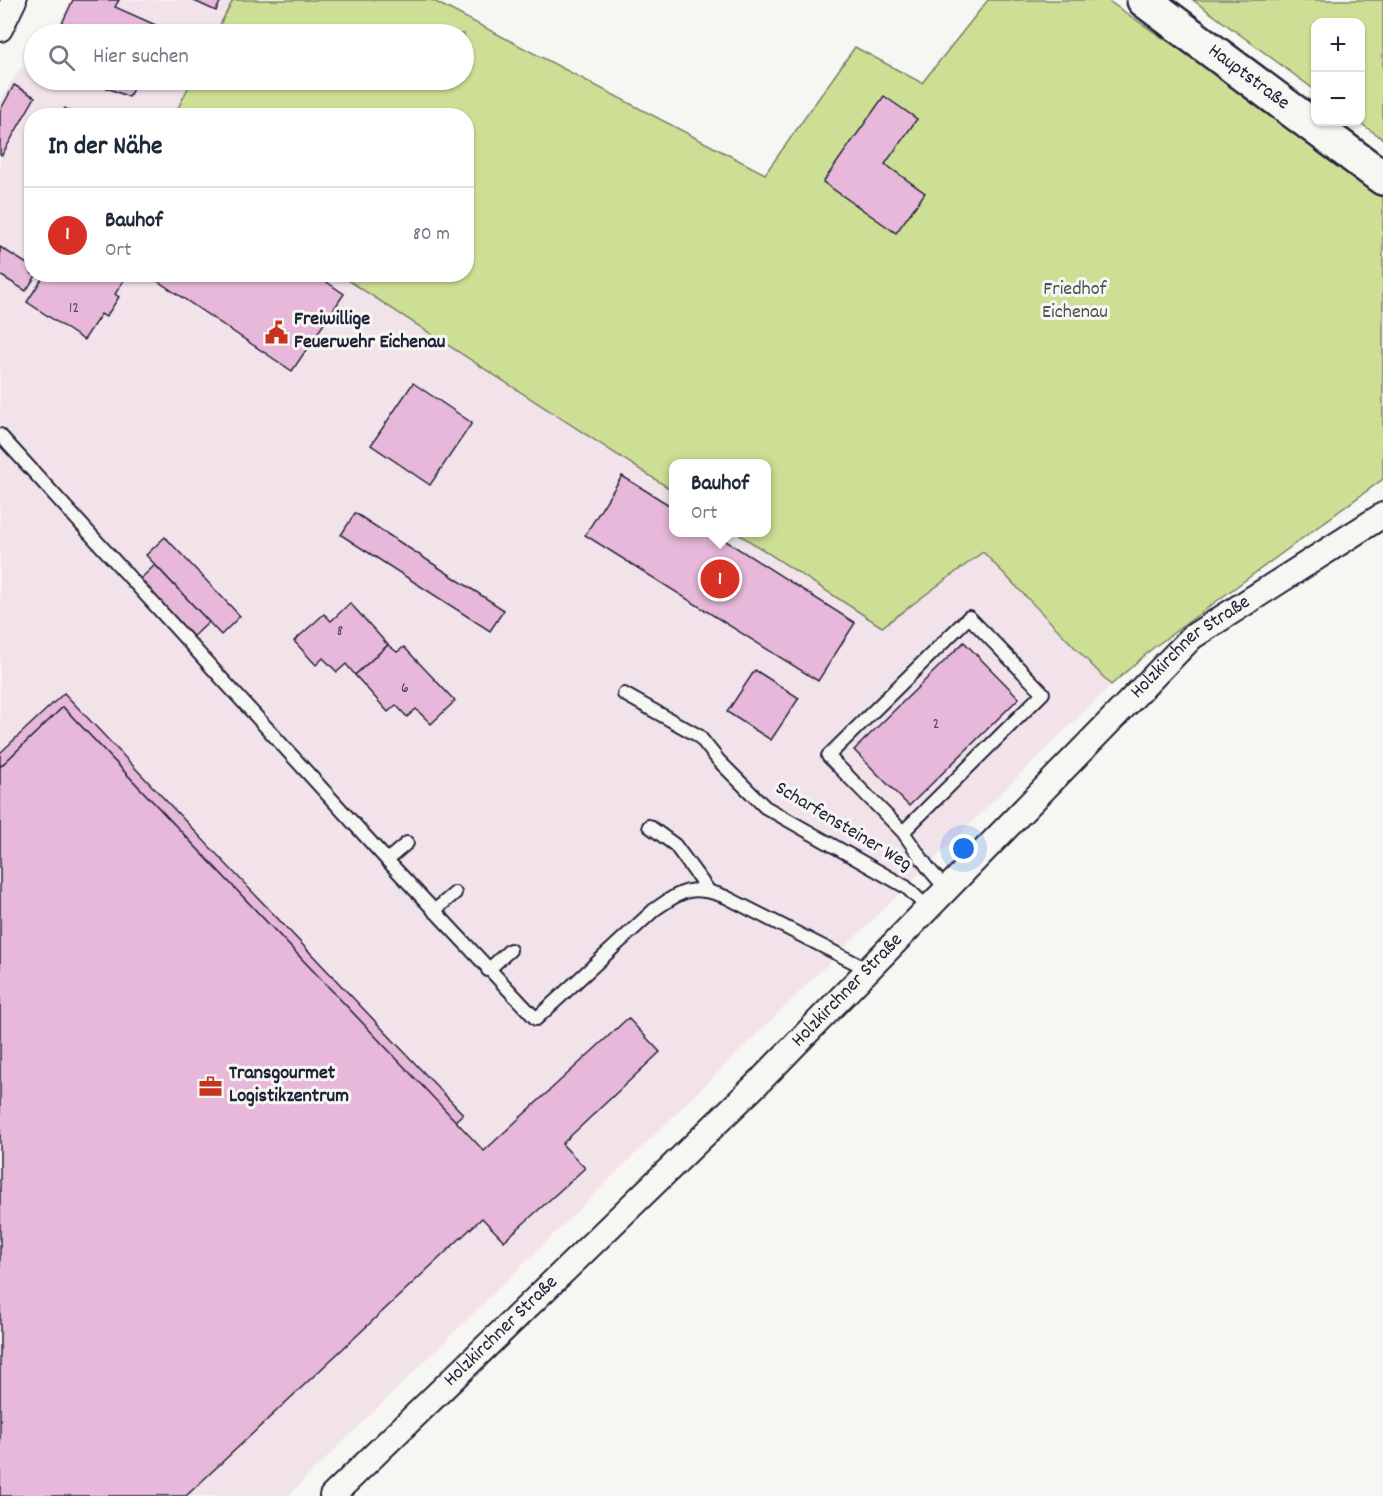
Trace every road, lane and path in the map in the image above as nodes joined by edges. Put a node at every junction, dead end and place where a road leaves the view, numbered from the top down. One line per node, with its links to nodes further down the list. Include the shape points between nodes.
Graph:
1 (14, 0): 3 (street)
2 (1144, 0): 4 (main road, Hauptstraße)
3 (0, 29)
4 (1383, 178)
5 (0, 435): 11 (lane)
6 (1383, 515): 13 (street, Holzkirchner Straße, via 1192,636)
7 (624, 694): 15 (lane, Scharfensteiner Weg, via 699,736 765,807 906,887)
8 (649, 826): 12 (lane, via 675,845)
9 (903, 832): 9 (lane, via 1043,693 969,617 828,756); 13 (lane)
10 (407, 843): 11 (lane)
11 (387, 860): 16 (lane)
12 (708, 890): 18 (lane); 19 (lane, via 689,890 654,910 536,1019)
13 (947, 890): 15 (street, Holzkirchner Straße)
14 (455, 893): 16 (lane)
15 (928, 908): 18 (street, Holzkirchner Straße)
16 (434, 911): 19 (lane)
17 (510, 950): 19 (lane)
18 (867, 969): 20 (street, Holzkirchner Straße, via 759,1082)
19 (488, 970)
20 (332, 1496)

